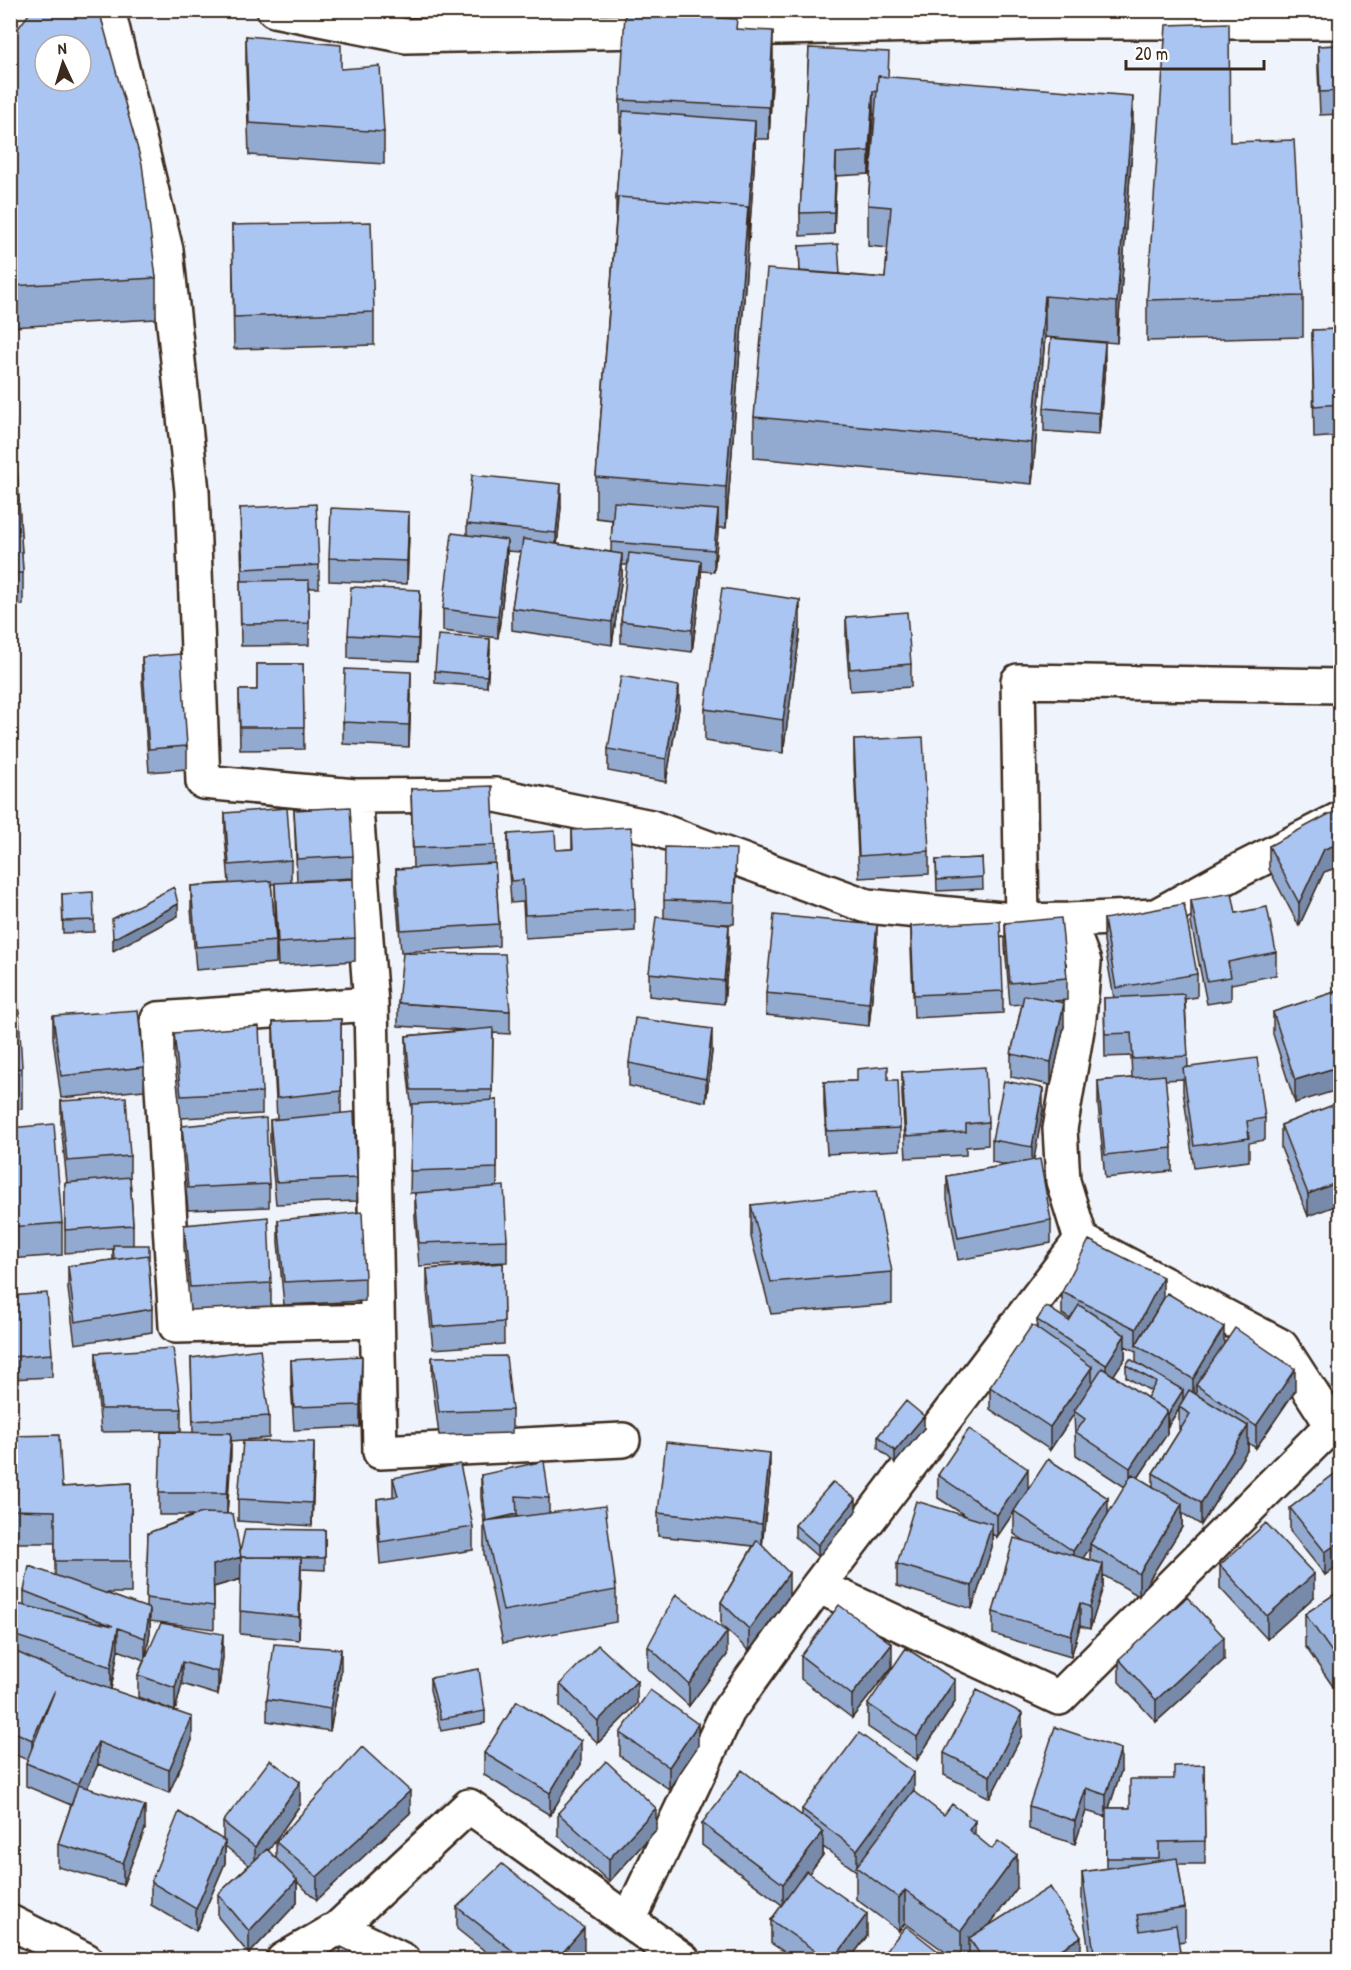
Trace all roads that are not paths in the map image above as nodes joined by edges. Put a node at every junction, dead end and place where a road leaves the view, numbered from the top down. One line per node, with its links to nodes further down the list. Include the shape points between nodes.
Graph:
1 (108, 10): 5 (street, via 166,250 192,491 203,782)
2 (274, 10): 3 (street, via 406,36 1055,22)
3 (1341, 22)
4 (1341, 686): 8 (street, via 1018,681)
5 (355, 796): 8 (street, via 496,795 651,827 867,906); 9 (street)
6 (1341, 819): 7 (street, via 1156,916)
7 (1068, 920): 8 (street); 10 (street, via 1084,962 1079,1018 1060,1129 1063,1181)
8 (1022, 921)
9 (371, 1005): 11 (street); 11 (street, via 158,1019 176,1326)
10 (1081, 1240): 12 (street, via 1281,1346); 14 (street)
11 (377, 1321): 13 (street, via 380,1452)
12 (1336, 1430): 14 (street, via 1059,1698)
13 (623, 1440)
14 (818, 1586): 15 (street, via 728,1711)
15 (629, 1920): 17 (street, via 469,1806); 21 (street)
16 (10, 1922): 18 (street)
17 (338, 1929): 19 (street); 20 (street)
18 (86, 1959)
19 (283, 1959)
20 (403, 1959)
21 (683, 1959)

